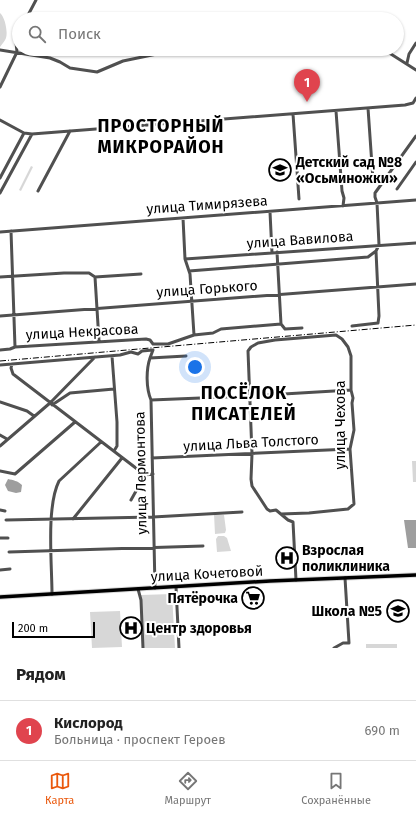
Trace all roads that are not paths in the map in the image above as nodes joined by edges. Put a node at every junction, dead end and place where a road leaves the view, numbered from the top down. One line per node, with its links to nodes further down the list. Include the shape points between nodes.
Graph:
1 (36, 0): 2 (street)
2 (30, 12)
3 (416, 43): 10 (street)
4 (0, 50): 5 (street)
5 (12, 51)
6 (15, 56): 12 (street)
7 (39, 56): 8 (street, via 50,58 70,68 97,72 123,61)
8 (147, 56)
9 (395, 56): 10 (street)
10 (407, 63): 11 (street)
11 (416, 70)
12 (0, 87)
13 (416, 98): 14 (street, via 413,103 405,105)
14 (368, 108): 15 (street); 28 (street, via 373,180)
15 (336, 111): 16 (street); 36 (street)
16 (293, 114): 18 (street); 33 (street)
17 (0, 120): 19 (street)
18 (70, 131): 20 (street); 31 (street)
19 (24, 133): 20 (street); 22 (street)
20 (32, 134): 23 (street)
21 (416, 136): 28 (street)
22 (16, 148): 23 (street); 25 (street)
23 (22, 152): 26 (street)
24 (416, 162): 30 (street)
25 (7, 165): 26 (street); 27 (street)
26 (13, 169): 29 (street)
27 (0, 178)
28 (381, 184): 35 (street, via 376,192)
29 (2, 186): 32 (street)
30 (397, 189)
31 (38, 191)
32 (0, 193)
33 (299, 199)
34 (416, 200): 35 (street, улица Тимирязева)
35 (377, 203): 36 (street, улица Тимирязева); 42 (street)
36 (343, 206): 37 (street, улица Тимирязева)
37 (270, 212): 38 (street, улица Тимирязева); 45 (street)
38 (183, 218): 39 (street, улица Тимирязева); 46 (street)
39 (11, 231): 40 (street, улица Тимирязева); 50 (street)
40 (0, 232)
41 (416, 242): 42 (street, улица Вавилова)
42 (379, 245): 43 (street); 44 (street, улица Вавилова)
43 (376, 251): 47 (street, via 368,257); 54 (street)
44 (277, 252): 45 (street, улица Вавилова); 47 (street)
45 (272, 253): 46 (street, улица Вавилова)
46 (186, 259): 48 (street)
47 (278, 265): 48 (street); 55 (street)
48 (189, 271): 56 (street)
49 (140, 274): 52 (street)
50 (12, 276): 51 (street); 52 (street, via 89,273); 58 (street)
51 (0, 277)
52 (95, 277): 57 (street)
53 (416, 284): 54 (street, улица Горького)
54 (378, 286): 55 (street, улица Горького); 61 (street, via 378,323)
55 (279, 295): 56 (street, улица Горького); 60 (street)
56 (192, 302): 57 (street, улица Горького); 63 (street)
57 (96, 309): 58 (street, улица Горького); 64 (street)
58 (14, 315): 59 (street, улица Горького); 65 (street)
59 (0, 316)
60 (281, 324): 62 (street, улица Некрасова, via 285,329); 63 (street, улица Некрасова, via 221,329 213,333)
61 (352, 326)
62 (302, 328)
63 (194, 335): 64 (street, улица Некрасова, via 168,344 153,344 146,339)
64 (99, 341): 65 (street, улица Некрасова)
65 (15, 346): 66 (street, улица Некрасова)
66 (0, 350)
67 (112, 356): 69 (street); 70 (street, via 153,350); 73 (street)
68 (186, 356): 70 (street)
69 (95, 357): 71 (street); 78 (street)
70 (150, 358): 76 (street, улица Лермонтова, via 147,366)
71 (12, 364): 72 (street); 78 (street, via 13,374)
72 (0, 366)
73 (114, 389): 78 (street, via 70,393); 86 (street, via 117,422 117,446)
74 (351, 390): 75 (street); 75 (street, улица Чехова, via 351,356 348,347 336,335 275,340 251,347 248,351); 85 (street, улица Чехова, via 354,430)
75 (250, 396): 76 (street); 87 (street)
76 (151, 400): 89 (street, улица Лермонтова)
77 (0, 402): 79 (street)
78 (51, 404): 79 (street); 80 (street)
79 (34, 416): 82 (street)
80 (75, 422): 83 (street); 90 (street, via 15,474)
81 (0, 435): 82 (street)
82 (7, 439): 84 (street)
83 (101, 442): 86 (street); 100 (street, via 59,481 55,488)
84 (0, 446)
85 (350, 449): 87 (street, улица Льва Толстого); 98 (street, улица Чехова, via 354,504 348,509)
86 (114, 452): 88 (street)
87 (252, 454): 89 (street, улица Льва Толстого); 97 (street, via 252,486 267,509 276,510)
88 (122, 458): 92 (street); 101 (street)
89 (152, 458): 91 (street, улица Лермонтова)
90 (2, 471)
91 (153, 474): 92 (street); 99 (street, улица Лермонтова)
92 (145, 475): 93 (street)
93 (131, 500)
94 (0, 510): 95 (street)
95 (6, 511)
96 (242, 512): 99 (street)
97 (281, 514): 98 (street); 103 (street)
98 (291, 514): 103 (street)
99 (153, 517): 101 (street); 107 (street, улица Лермонтова)
100 (51, 519): 101 (street); 102 (street); 108 (street)
101 (73, 519)
102 (6, 520)
103 (293, 522): 114 (street)
104 (0, 538): 105 (street)
105 (8, 538)
106 (203, 546): 107 (street)
107 (153, 547): 108 (street); 116 (street, улица Лермонтова)
108 (52, 550): 109 (street); 118 (street)
109 (9, 552)
110 (10, 569): 111 (street)
111 (0, 570)
112 (416, 575): 113 (main road, улица Кочетовой)
113 (345, 578): 114 (main road, улица Кочетовой); 122 (street, via 348,643)
114 (296, 580): 115 (main road, улица Кочетовой)
115 (176, 587): 116 (main road, улица Кочетовой); 121 (street)
116 (155, 588): 117 (main road, улица Кочетовой)
117 (138, 589): 118 (main road, улица Кочетовой); 120 (street)
118 (52, 594): 119 (main road, улица Кочетовой)
119 (0, 597)
120 (142, 648)
121 (179, 648)
122 (334, 648)

